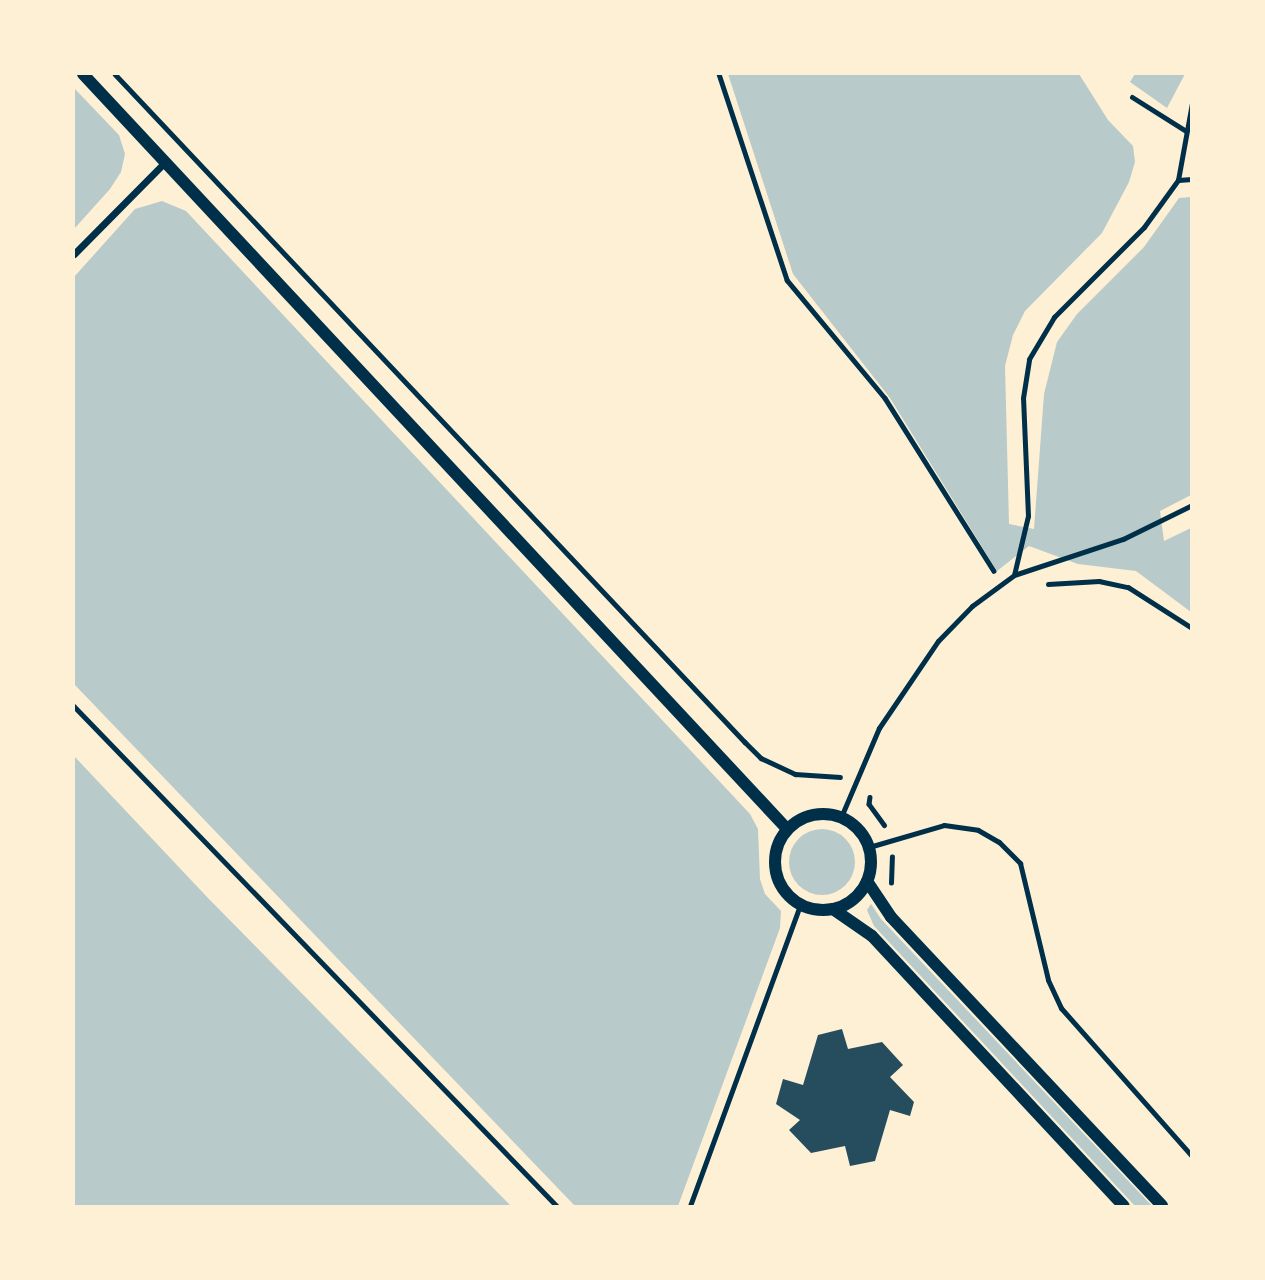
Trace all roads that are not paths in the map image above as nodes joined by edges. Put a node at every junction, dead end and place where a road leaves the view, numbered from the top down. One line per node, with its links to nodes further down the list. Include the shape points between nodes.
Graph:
1 (83, 74): 5 (street)
2 (1132, 97): 4 (lane)
3 (1192, 103): 4 (lane)
4 (1186, 131): 7 (lane)
5 (166, 161): 8 (street, via 119,203); 12 (street)
6 (1192, 179): 7 (lane)
7 (1178, 180): 10 (lane, via 1144,227 1054,317 1033,350 1023,398 1028,516)
8 (74, 254)
9 (1192, 505): 10 (lane, via 1123,539)
10 (1014, 575): 11 (lane, via 947,632 910,679 879,728)
11 (841, 817): 12 (street, via 807,816); 13 (street, via 858,829)
12 (787, 829): 15 (street, via 774,864 781,887 800,905)
13 (869, 847): 14 (street); 16 (lane, via 944,825 978,830 999,842 1020,863 1048,979 1061,1008)
14 (867, 881): 15 (street, via 848,903); 18 (street, via 891,917)
15 (833, 909): 17 (street, via 872,936)
16 (1192, 1156)
17 (1124, 1206)
18 (1162, 1206)

